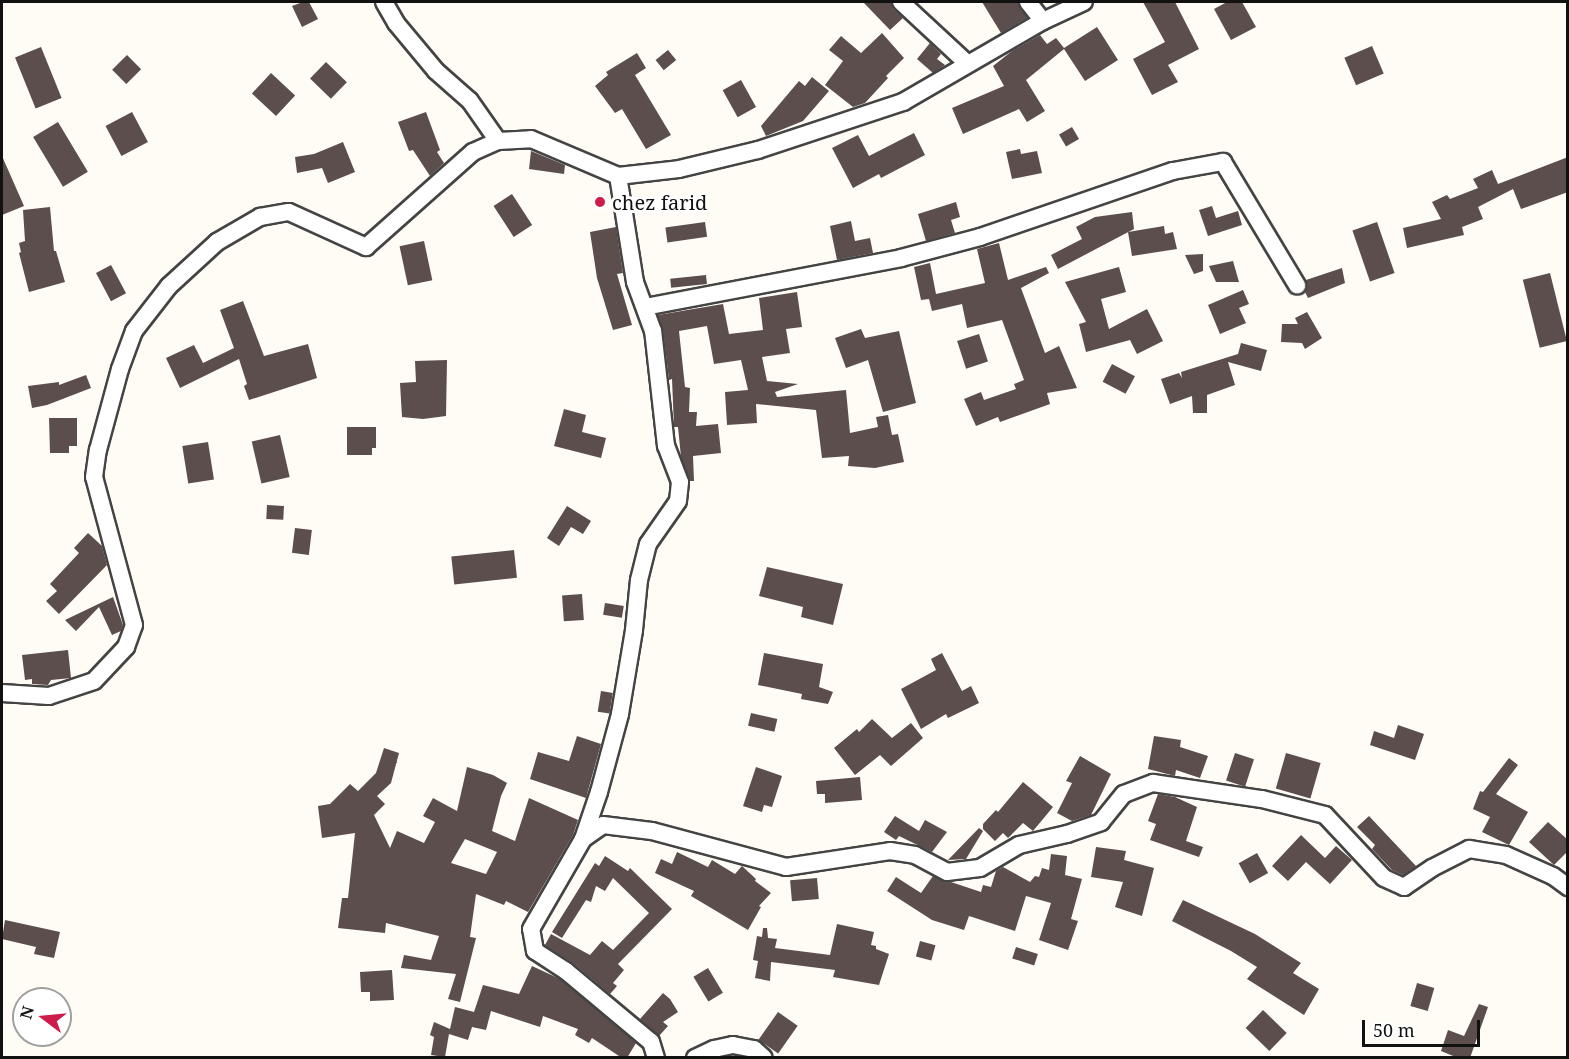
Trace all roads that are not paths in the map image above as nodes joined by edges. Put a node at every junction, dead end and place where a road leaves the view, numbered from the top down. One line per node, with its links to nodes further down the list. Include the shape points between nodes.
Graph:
1 (384, 2): 7 (street, via 396,24 436,71 470,101)
2 (901, 2): 6 (street)
3 (1028, 2): 5 (street)
4 (1084, 2): 5 (street)
5 (1043, 21): 6 (street)
6 (968, 64): 8 (street, via 903,102 758,150 679,169)
7 (498, 141): 8 (street, via 531,139); 11 (street, via 473,152 366,247 289,212 260,217 217,242 169,286 134,331 120,369 94,477 134,625 126,647 94,681 49,696)
8 (618, 176): 10 (street, via 626,241)
9 (1297, 285): 10 (street, via 1223,162 1173,171 980,237 901,258)
10 (645, 307): 12 (street, via 658,363 666,446 680,482 678,501 648,544 639,580 620,714)
11 (2, 693)
12 (583, 839): 13 (street, via 603,825 652,831 786,867 890,852 915,855 947,872 980,868 1019,845 1101,822 1124,794 1153,783 1262,799 1325,815 1384,878 1404,887 1469,849 1506,855 1553,876); 14 (street, via 531,929 535,951 566,971 651,1042)
13 (1568, 888)
14 (656, 1058)
15 (695, 1058): 16 (street, via 733,1045 754,1049)
16 (764, 1058)

